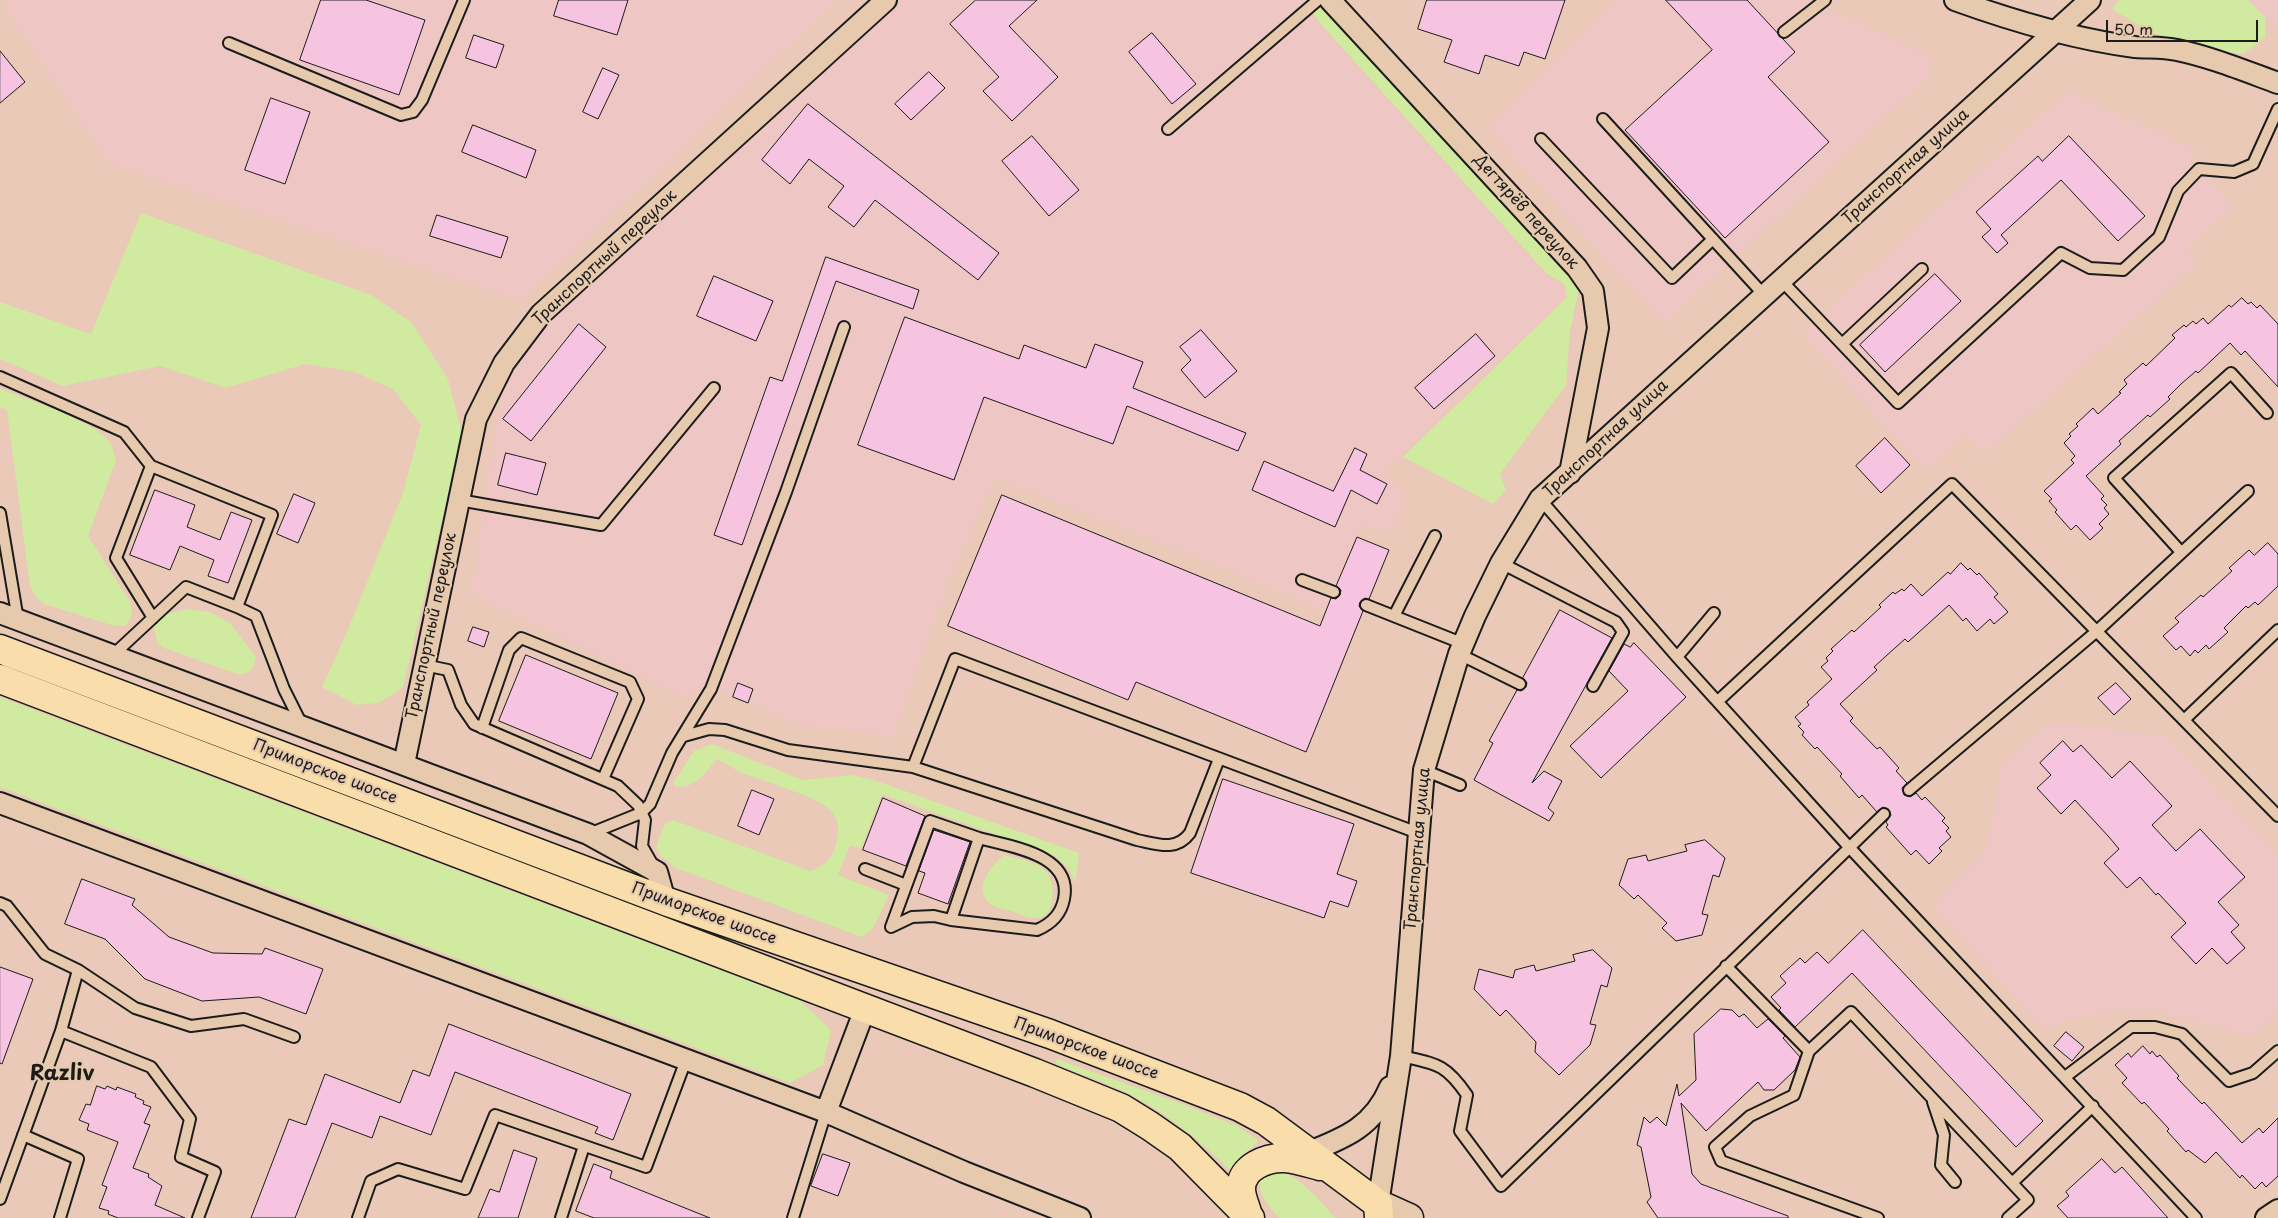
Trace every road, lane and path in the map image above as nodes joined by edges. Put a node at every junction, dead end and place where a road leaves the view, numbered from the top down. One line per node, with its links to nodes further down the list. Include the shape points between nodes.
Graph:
1 (464, 0): 10 (lane, via 422,100 413,112 401,115)
2 (886, 0): 29 (street, Транспортный переулок, via 541,314 504,363 476,419)
3 (1318, 0): 14 (lane)
4 (1330, 0): 26 (street, Дегтярёв переулок, via 1578,268 1593,291 1598,328)
5 (1825, 0): 8 (lane)
6 (1955, 0): 9 (street)
7 (2090, 0): 9 (street, Транспортная улица)
8 (1784, 32)
9 (2055, 32): 11 (street, via 2135,47 2175,49); 18 (street, Транспортная улица)
10 (229, 43)
11 (2278, 83)
12 (2278, 109): 21 (lane, via 2253,164 2234,172 2199,169 2178,191 2159,236 2123,270 2090,268 2062,253 1898,403)
13 (1602, 119): 16 (lane)
14 (1168, 130)
15 (1541, 139): 16 (lane, via 1672,278)
16 (1713, 239): 19 (lane)
17 (1922, 269): 21 (lane)
18 (1781, 280): 19 (street, Транспортная улица); 21 (lane)
19 (1764, 295): 26 (street, Транспортная улица)
20 (844, 327): 56 (lane, via 711,689)
21 (1842, 344)
22 (0, 377): 25 (lane, via 124,432)
23 (714, 388): 29 (lane, via 601,525)
24 (2267, 413): 32 (lane, via 2231,374 2114,478)
25 (151, 466): 37 (lane, via 272,515); 41 (lane, via 116,558)
26 (1570, 473): 28 (street, Транспортная улица)
27 (2248, 491): 32 (lane)
28 (1540, 499): 33 (street, Транспортная улица); 47 (lane)
29 (459, 500): 48 (street, Транспортный переулок)
30 (0, 513): 39 (lane)
31 (1435, 536): 40 (lane)
32 (2181, 552): 43 (lane)
33 (1501, 563): 45 (street, Транспортная улица); 51 (lane, via 1616,622 1623,632)
34 (1302, 580): 35 (lane)
35 (1334, 592)
36 (1366, 605): 40 (lane)
37 (237, 607): 41 (lane, via 186,587); 54 (lane, via 256,616)
38 (1714, 613): 47 (lane)
39 (9, 616): 46 (street)
40 (1394, 616): 45 (lane)
41 (153, 618): 46 (lane)
42 (2278, 630): 53 (lane)
43 (2097, 631): 52 (lane, via 1952,484); 53 (lane); 63 (lane)
44 (0, 649): 75 (highway, Приморское шоссе)
45 (1461, 649): 50 (lane); 60 (street, Транспортная улица)
46 (113, 655): 54 (street)
47 (1677, 657): 52 (lane)
48 (424, 665): 55 (lane, via 448,670 461,705 474,724); 58 (street, Транспортный переулок)
49 (0, 679): 80 (highway, Приморское шоссе)
50 (1520, 684)
51 (1593, 686)
52 (1718, 701): 71 (lane)
53 (2184, 720): 67 (lane)
54 (302, 726): 58 (street)
55 (482, 728): 61 (lane); 61 (lane, via 509,650 521,638 630,682 638,699)
56 (684, 736): 59 (lane, via 709,729 725,730 788,750); 65 (lane, via 672,754 650,804)
57 (1219, 759): 59 (lane, via 1190,833 1176,846 1137,840); 59 (lane, via 955,659); 68 (lane)
58 (404, 764): 69 (street)
59 (913, 767)
60 (1424, 770): 62 (lane); 68 (street, Транспортная улица)
61 (603, 779): 65 (lane, via 618,786 638,805)
62 (1460, 785)
63 (1909, 790)
64 (0, 802): 85 (street)
65 (641, 813): 69 (lane); 73 (lane, via 645,820 642,846)
66 (1884, 814): 71 (lane)
67 (2278, 816)
68 (1418, 833): 86 (street, Транспортная улица)
69 (588, 834): 73 (street)
70 (979, 838): 74 (lane, via 930,821); 77 (lane); 77 (lane, via 1036,854 1050,862 1060,873 1066,888 1063,907 1050,924 1037,930)
71 (1849, 847): 78 (lane); 87 (lane)
72 (865, 869): 74 (lane)
73 (657, 872): 75 (street)
74 (906, 885): 77 (lane, via 891,926 912,917 934,916)
75 (665, 900): 93 (highway, Приморское шоссе, via 1050,1034 1240,1107 1266,1121)
76 (0, 903): 79 (lane, via 7,906 45,954)
77 (951, 920)
78 (1726, 966): 83 (lane); 86 (lane, via 1501,1186 1460,1131 1466,1094 1458,1082 1448,1071 1431,1063)
79 (78, 970): 81 (lane); 82 (lane, via 136,1008 192,1026 244,1020)
80 (865, 1009): 90 (street); 99 (highway, Приморское шоссе, via 1121,1108 1180,1147)
81 (61, 1031): 91 (lane); 101 (lane, via 151,1067 190,1119 181,1157 215,1172)
82 (294, 1037)
83 (1808, 1051): 88 (lane, via 1851,1012); 107 (lane, via 1794,1095 1750,1116 1715,1147 1721,1161)
84 (2278, 1051): 87 (lane, via 2253,1073 2230,1081 2182,1034 2155,1027 2131,1027)
85 (686, 1060): 90 (street); 92 (lane, via 646,1168)
86 (1400, 1061): 93 (street, Транспортная улица, via 1388,1092 1366,1124 1334,1142); 98 (street, Транспортная улица)
87 (2065, 1077): 89 (lane)
88 (1932, 1099): 94 (lane, via 1944,1135 1941,1165); 95 (lane)
89 (2093, 1106): 95 (lane); 109 (lane)
90 (826, 1112): 104 (lane); 105 (street)
91 (23, 1135): 96 (lane); 100 (lane, via 78,1158)
92 (584, 1146): 102 (lane, via 494,1115 465,1189 398,1169 371,1181); 103 (lane)
93 (1319, 1160): 98 (highway, Приморское шоссе); 99 (highway, via 1286,1158 1263,1161 1253,1166 1241,1191)
94 (1955, 1182)
95 (2012, 1183): 108 (lane, via 2028,1200)
96 (0, 1198)
97 (2278, 1210): 110 (street)
98 (1378, 1211): 106 (main road)
99 (1249, 1217)
100 (60, 1218)
101 (198, 1218)
102 (358, 1218)
103 (561, 1218)
104 (793, 1218)
105 (1080, 1218)
106 (1409, 1218)
107 (1878, 1218)
108 (2008, 1218)
109 (2196, 1218)
110 (2266, 1218)

